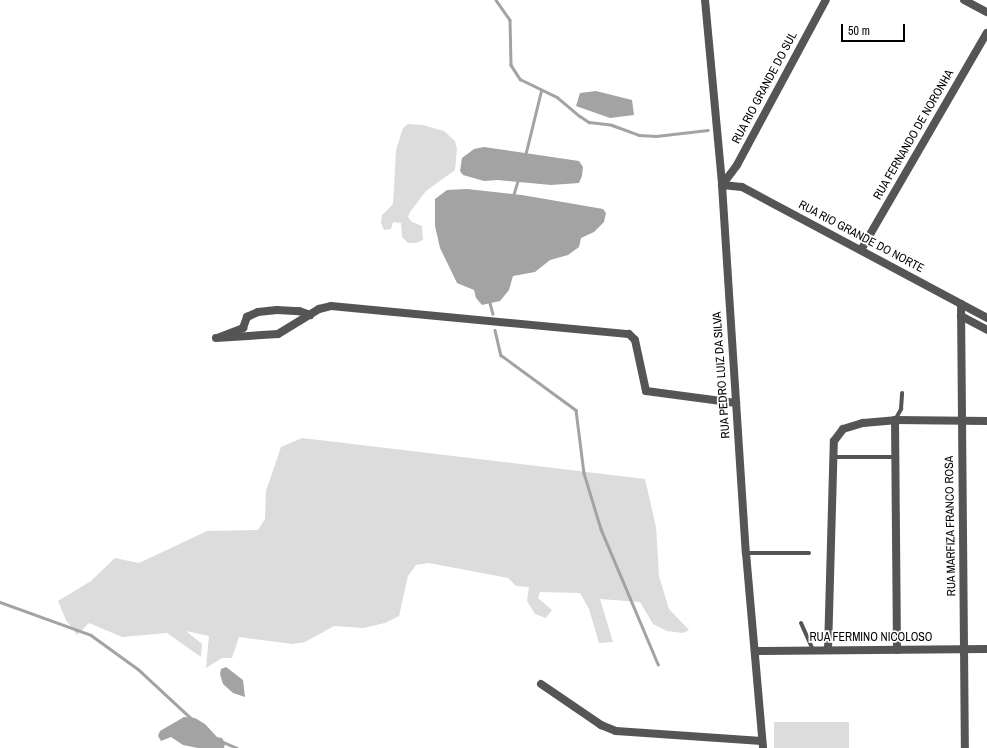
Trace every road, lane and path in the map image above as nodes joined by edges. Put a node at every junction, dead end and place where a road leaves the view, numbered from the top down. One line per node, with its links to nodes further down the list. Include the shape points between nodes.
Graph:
1 (706, 0): 6 (street, RUA PEDRO LUIZ DA SILVA)
2 (826, 0): 6 (street, RUA RIO GRANDE DO SUL, via 737,165)
3 (964, 0): 4 (street)
4 (987, 12)
5 (987, 32): 7 (street, RUA FERNANDO DE NORONHA)
6 (722, 185): 7 (street, RUA RIO GRANDE DO NORTE, via 742,187); 14 (street, RUA PEDRO LUIZ DA SILVA)
7 (861, 250): 8 (street, RUA RIO GRANDE DO NORTE)
8 (961, 304): 10 (street, RUA MARFIZA FRANCO ROSA); 11 (street, RUA RIO GRANDE DO NORTE)
9 (310, 315): 9 (street, via 299,311 258,312 247,317 243,328 216,338 278,334); 14 (street, via 331,306 629,334 635,340 646,391)
10 (961, 316): 12 (street); 16 (street, RUA MARFIZA FRANCO ROSA)
11 (987, 318)
12 (987, 330)
13 (902, 393): 15 (lane, via 901,409)
14 (736, 404): 20 (street, RUA PEDRO LUIZ DA SILVA)
15 (895, 420): 16 (street); 18 (street, via 863,423 843,429 834,441); 19 (street)
16 (962, 421): 17 (street); 23 (street, RUA MARFIZA FRANCO ROSA)
17 (987, 421)
18 (833, 457): 19 (lane); 26 (street)
19 (895, 457): 27 (street)
20 (746, 553): 21 (lane); 28 (street, RUA PEDRO LUIZ DA SILVA)
21 (809, 554)
22 (801, 623): 25 (lane)
23 (964, 649): 24 (street, RUA FERMINO NICOLOSO); 27 (street, RUA FERMINO NICOLOSO); 31 (street, RUA MARFIZA FRANCO ROSA)
24 (987, 649)
25 (813, 650): 26 (street, RUA FERMINO NICOLOSO); 28 (street, RUA FERMINO NICOLOSO)
26 (828, 650): 27 (street, RUA FERMINO NICOLOSO)
27 (897, 650)
28 (756, 651): 30 (street, RUA PEDRO LUIZ DA SILVA)
29 (541, 684): 30 (street, via 601,725 616,731)
30 (762, 744)
31 (966, 748)

